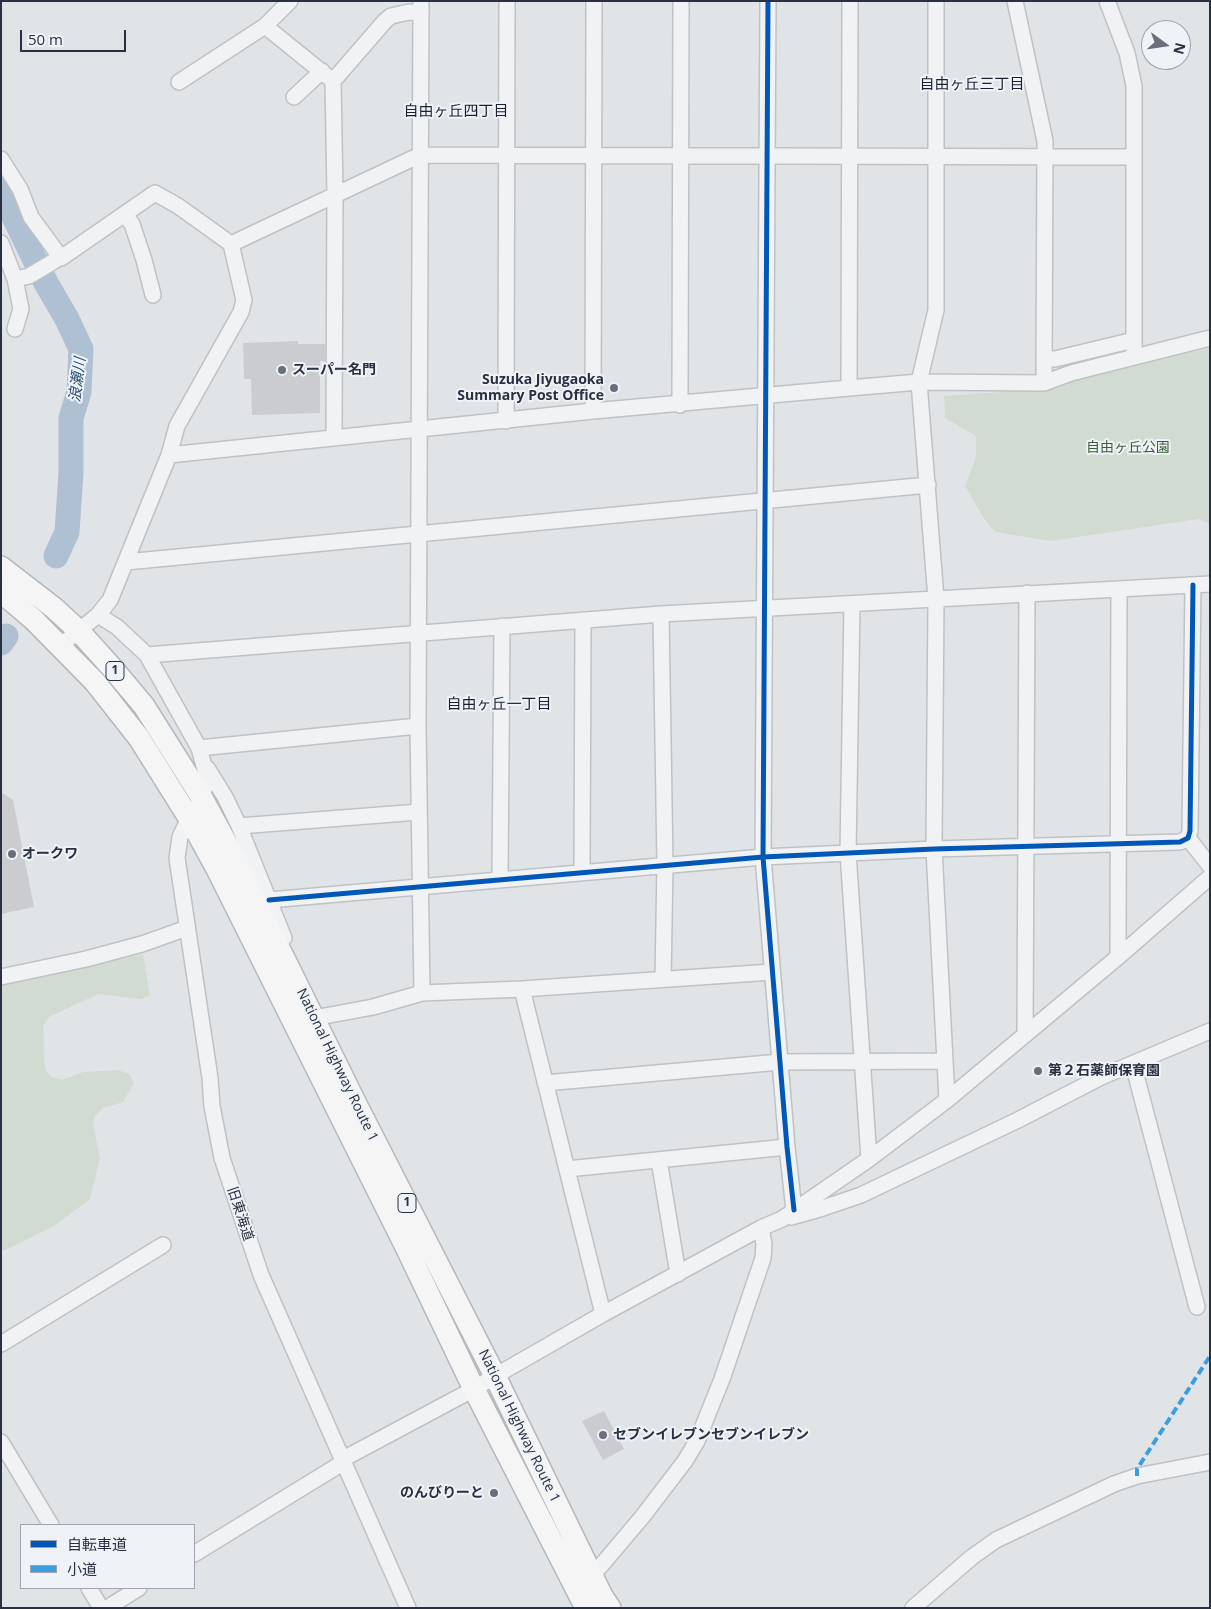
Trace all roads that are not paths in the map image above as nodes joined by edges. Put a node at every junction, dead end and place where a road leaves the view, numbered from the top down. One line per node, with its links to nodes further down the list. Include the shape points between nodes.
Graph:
1 (290, 1): 11 (street)
2 (507, 1): 17 (street)
3 (594, 1): 15 (street)
4 (681, 1): 19 (street)
5 (768, 1): 18 (street)
6 (850, 1): 20 (street)
7 (936, 1): 21 (street)
8 (1015, 1): 22 (street)
9 (1107, 1): 23 (street, via 1127,53 1134,86)
10 (421, 7): 12 (street, via 391,16); 16 (street)
11 (265, 26): 12 (street); 13 (street)
12 (328, 76): 14 (street); 25 (street)
13 (179, 82)
14 (294, 97)
15 (594, 154): 17 (street); 19 (street); 42 (street)
16 (420, 155): 17 (street); 25 (street); 44 (street)
17 (506, 155): 43 (street)
18 (767, 155): 19 (street); 20 (street); 40 (street)
19 (680, 156): 41 (street)
20 (848, 156): 21 (street); 39 (street)
21 (936, 156): 22 (street); 37 (street, via 936,310)
22 (1046, 157): 23 (street); 36 (street)
23 (1134, 157): 34 (street)
24 (1, 159): 29 (street, via 20,189 31,217)
25 (335, 194): 28 (street); 45 (street)
26 (124, 214): 28 (street, via 155,193); 29 (street); 31 (street, via 132,224)
27 (1, 243): 30 (street)
28 (231, 244): 46 (street, via 244,300 242,312 177,426)
29 (58, 259): 30 (street)
30 (15, 280): 32 (street, via 20,309)
31 (153, 294)
32 (15, 329)
33 (1210, 338): 35 (street)
34 (1134, 340): 35 (street); 36 (street)
35 (1134, 357): 38 (street)
36 (1044, 359): 38 (street)
37 (919, 382): 38 (street); 39 (street); 47 (street)
38 (1044, 383)
39 (849, 388): 40 (street)
40 (765, 397): 41 (street); 48 (street)
41 (680, 404): 42 (street)
42 (593, 412): 43 (street)
43 (506, 421): 44 (street)
44 (418, 430): 45 (street); 49 (street)
45 (334, 438): 46 (street)
46 (169, 455): 50 (street)
47 (928, 485): 48 (street); 57 (street)
48 (764, 500): 49 (street); 59 (street)
49 (419, 533): 50 (street); 65 (street)
50 (126, 562): 61 (street, via 110,600)
51 (1, 567): 64 (highway, National Highway Route 1 / 1)
52 (1210, 584): 53 (street)
53 (1193, 585): 54 (street); 75 (street)
54 (1120, 589): 56 (street); 76 (street)
55 (1, 592): 66 (highway, National Highway Route 1 / 1)
56 (1027, 593): 57 (street); 77 (street)
57 (936, 599): 58 (street); 78 (street)
58 (852, 604): 59 (street); 79 (street)
59 (765, 609): 60 (street); 80 (street)
60 (661, 614): 62 (street); 81 (street)
61 (98, 615): 64 (street); 67 (street, via 117,627)
62 (583, 620): 63 (street); 83 (street)
63 (502, 626): 65 (street); 85 (street)
64 (78, 630): 66 (street); 71 (highway, National Highway Route 1 / 1, via 144,706)
65 (418, 633): 67 (street); 68 (street)
66 (60, 646): 73 (highway, National Highway Route 1 / 1, via 95,682 138,738)
67 (147, 655): 69 (street)
68 (418, 726): 69 (street); 72 (street)
69 (199, 748): 70 (street)
70 (204, 765): 71 (street, via 207,777); 74 (street)
71 (202, 798): 73 (street, 旧東海道); 93 (highway, National Highway Route 1 / 1)
72 (418, 812): 74 (street); 86 (street)
73 (189, 818): 88 (street, 旧東海道, via 180,837 177,858); 117 (highway, National Highway Route 1 / 1, via 406,1247)
74 (240, 826): 87 (street)
75 (1188, 838): 76 (street, via 1180,842); 82 (street)
76 (1118, 844): 77 (street); 89 (street)
77 (1025, 847): 78 (street); 98 (street)
78 (934, 849): 79 (street); 99 (street)
79 (848, 853): 80 (street); 101 (street)
80 (763, 857): 81 (street); 90 (street)
81 (665, 865): 83 (street); 92 (street)
82 (1210, 866)
83 (582, 872): 85 (street)
84 (1210, 877): 89 (street)
85 (500, 879): 86 (street)
86 (420, 886): 87 (street); 95 (street)
87 (269, 900): 93 (street)
88 (187, 928): 91 (street, via 86,959); 119 (street, 旧東海道, via 222,1158 261,1275)
89 (1118, 957): 98 (street)
90 (772, 972): 92 (street); 100 (street)
91 (1, 977)
92 (663, 980): 94 (street)
93 (298, 986): 96 (highway, National Highway Route 1 / 1)
94 (522, 989): 95 (street); 103 (street)
95 (422, 994): 96 (street)
96 (314, 1018): 116 (highway, National Highway Route 1 / 1)
97 (1210, 1031): 102 (street)
98 (1026, 1034): 104 (street)
99 (945, 1061): 101 (street); 104 (street)
100 (780, 1062): 101 (street); 103 (street); 105 (street)
101 (862, 1062): 106 (street)
102 (1133, 1064): 109 (street, via 861,1195); 113 (street)
103 (545, 1083): 108 (street)
104 (947, 1100): 106 (street)
105 (787, 1147): 107 (street); 109 (street)
106 (869, 1159): 109 (street)
107 (660, 1160): 108 (street); 112 (street)
108 (567, 1169): 114 (street)
109 (788, 1215): 110 (street)
110 (761, 1228): 112 (street); 123 (street, via 763,1258 697,1441 643,1516)
111 (163, 1245): 115 (street)
112 (678, 1274): 114 (street)
113 (1197, 1307)
114 (604, 1314): 116 (street)
115 (1, 1344)
116 (495, 1376): 117 (street); 123 (highway, National Highway Route 1 / 1)
117 (474, 1389): 119 (street); 126 (highway, National Highway Route 1 / 1)
118 (1, 1442): 121 (street)
119 (344, 1461): 122 (street); 129 (street, 旧東海道)
120 (1210, 1462): 131 (street, via 1114,1484 996,1540)
121 (50, 1524)
122 (195, 1553)
123 (592, 1576): 126 (street); 130 (highway, National Highway Route 1 / 1)
124 (89, 1589): 127 (street)
125 (137, 1589): 128 (street)
126 (583, 1600)
127 (100, 1608)
128 (106, 1608)
129 (408, 1608)
130 (610, 1608)
131 (913, 1608)

